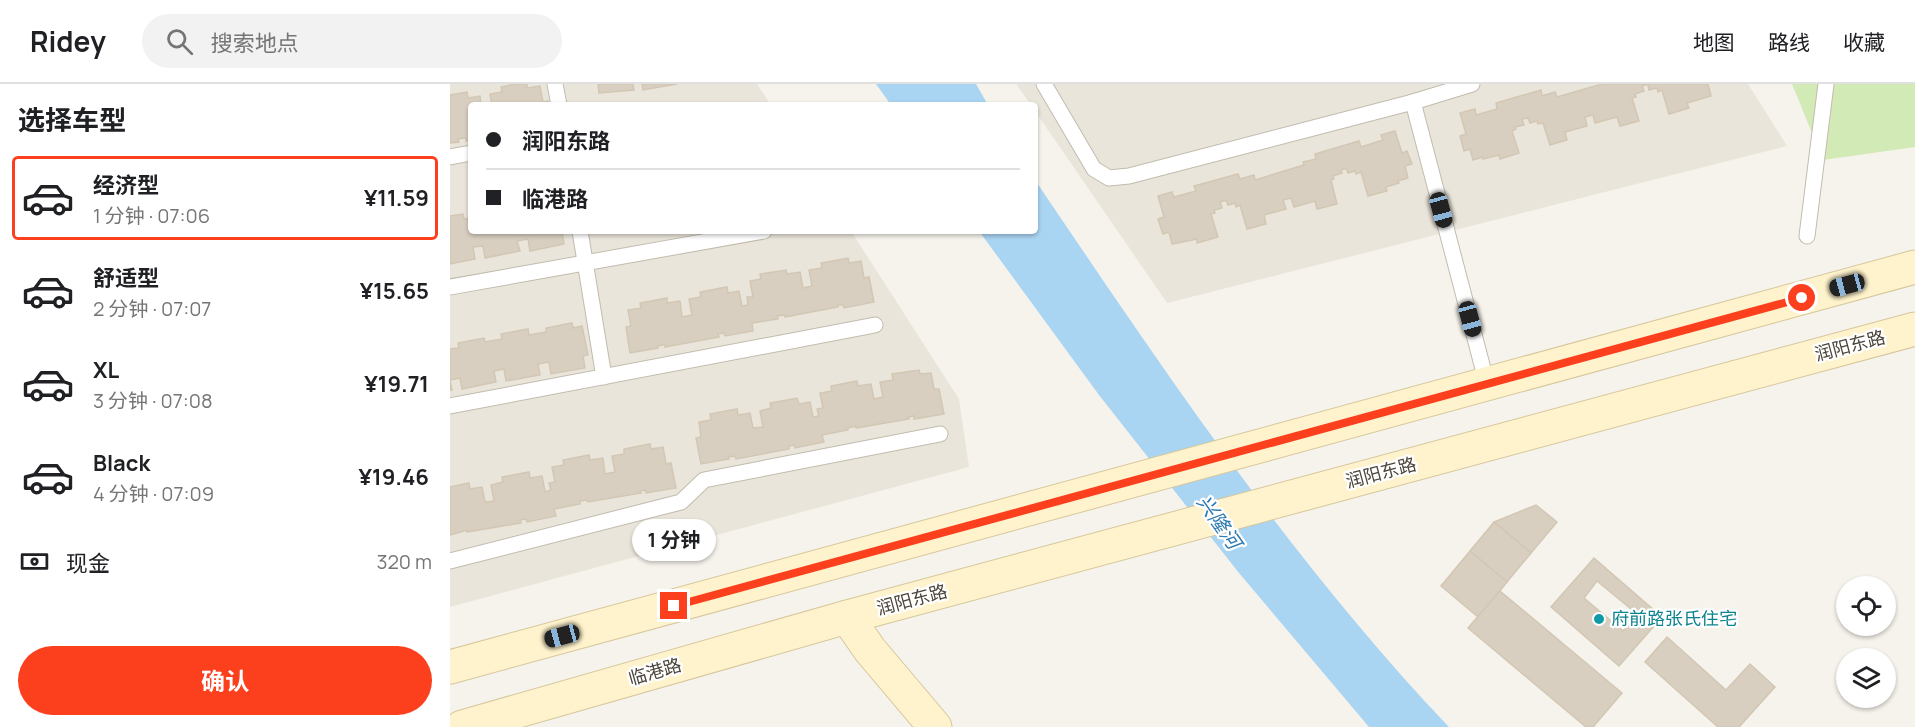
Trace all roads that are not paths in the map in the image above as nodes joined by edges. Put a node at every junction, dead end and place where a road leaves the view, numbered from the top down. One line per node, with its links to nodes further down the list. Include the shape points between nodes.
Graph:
1 (555, 84): 5 (lane)
2 (1044, 84): 6 (lane, via 1094,169 1109,178)
3 (1472, 84): 6 (lane)
4 (1826, 84): 11 (lane)
5 (558, 102)
6 (1413, 102): 18 (lane)
7 (468, 154): 8 (lane)
8 (450, 157)
9 (580, 234): 12 (lane)
10 (746, 234): 12 (lane)
11 (1807, 236)
12 (585, 261): 14 (lane); 17 (lane)
13 (1915, 267): 18 (main road)
14 (450, 287)
15 (875, 325): 17 (lane)
16 (1915, 329): 22 (main road, 润阳东路)
17 (604, 377): 19 (lane)
18 (1487, 384): 23 (main road)
19 (450, 406)
20 (940, 434): 21 (lane, via 704,480 681,502)
21 (450, 561)
22 (847, 617): 24 (main road, 临港路); 25 (main road)
23 (450, 666)
24 (462, 727)
25 (935, 727)

